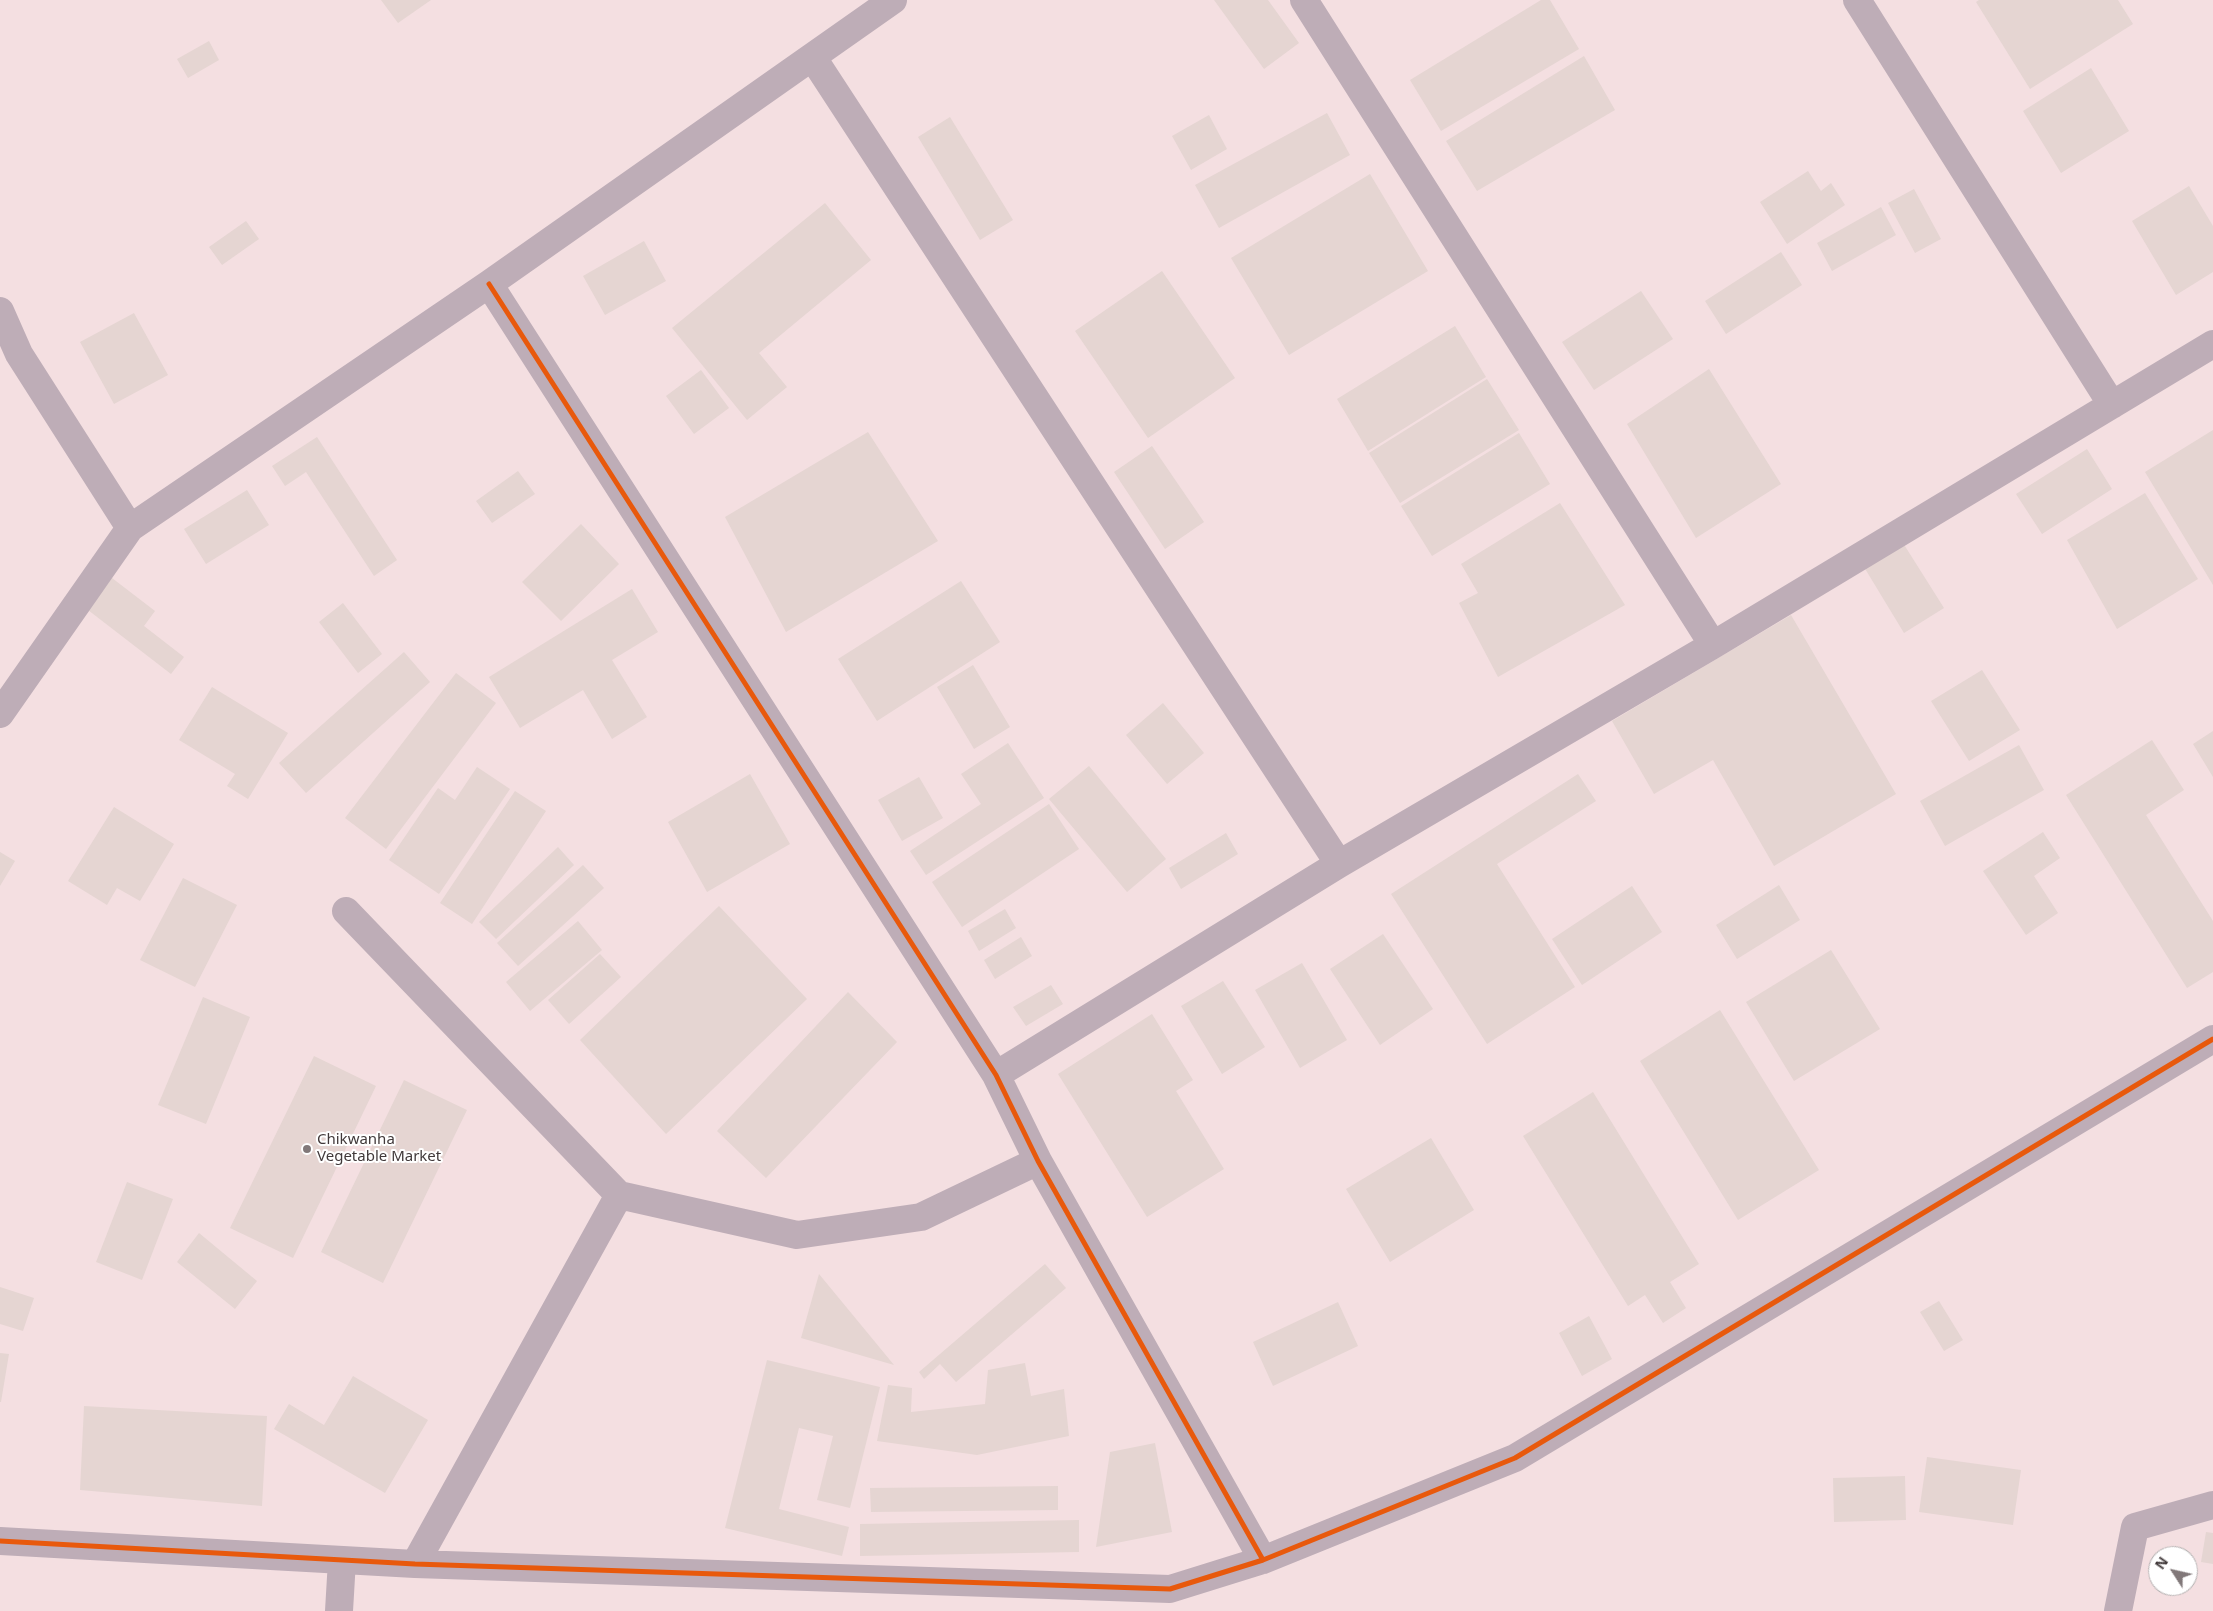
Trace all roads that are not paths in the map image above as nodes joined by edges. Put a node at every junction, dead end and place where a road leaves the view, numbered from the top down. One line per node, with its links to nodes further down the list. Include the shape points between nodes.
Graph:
1 (893, 0): 4 (street)
2 (1304, 0): 10 (street)
3 (1857, 0): 8 (street)
4 (812, 58): 5 (street); 12 (street)
5 (489, 284): 9 (street); 15 (street)
6 (0, 311): 9 (street, via 19,354)
7 (2213, 344): 8 (street)
8 (2112, 404): 10 (street)
9 (130, 528): 11 (street)
10 (1713, 645): 12 (street)
11 (0, 714)
12 (1339, 864): 15 (street)
13 (346, 911): 17 (street)
14 (2213, 1039): 21 (street, via 1516,1458)
15 (996, 1075): 16 (street)
16 (1038, 1161): 17 (street, via 921,1217 797,1235); 21 (street)
17 (619, 1195): 22 (street)
18 (2213, 1505): 24 (street, via 2136,1527)
19 (0, 1541): 20 (street)
20 (342, 1560): 22 (street); 23 (street)
21 (1263, 1560): 22 (street, via 1170,1589)
22 (414, 1564)
23 (339, 1611)
24 (2118, 1611)

